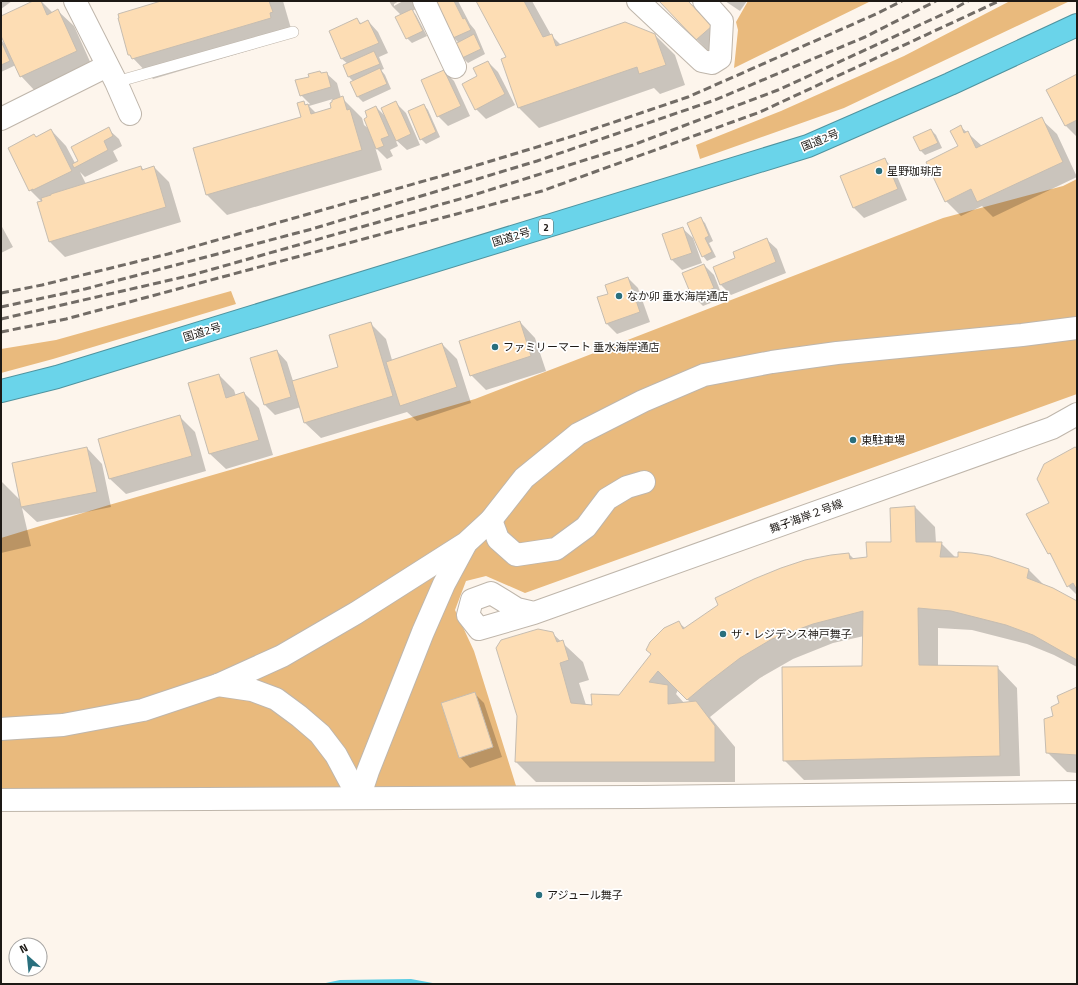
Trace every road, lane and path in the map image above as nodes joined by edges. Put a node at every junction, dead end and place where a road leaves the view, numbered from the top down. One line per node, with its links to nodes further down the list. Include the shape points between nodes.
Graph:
1 (74, 1): 8 (street)
2 (424, 1): 7 (street)
3 (638, 1): 4 (street, via 702,61 712,62 720,58 722,21)
4 (704, 1)
5 (1077, 25): 12 (highway, 国道2号 / 2, via 808,146 65,374)
6 (293, 32): 8 (lane)
7 (454, 67)
8 (112, 74): 9 (street); 10 (street)
9 (130, 114)
10 (1, 119)
11 (1077, 328): 15 (street, via 837,353 704,375 643,401 578,434 524,478)
12 (1, 391)
13 (1077, 414): 17 (street, 舞子海岸２号線, via 1052,428)
14 (644, 482): 15 (street, via 627,487 607,499 586,527 556,549 516,554 498,539)
15 (491, 520): 16 (street)
16 (466, 542): 18 (street, via 356,613 282,656); 21 (street, via 423,632)
17 (534, 613)
18 (218, 685): 19 (street, via 143,710 63,725); 21 (street, via 252,690 276,699 299,716 320,734 336,755)
19 (1, 729)
20 (1077, 792): 21 (street)
21 (359, 798): 22 (street)
22 (1, 800)

